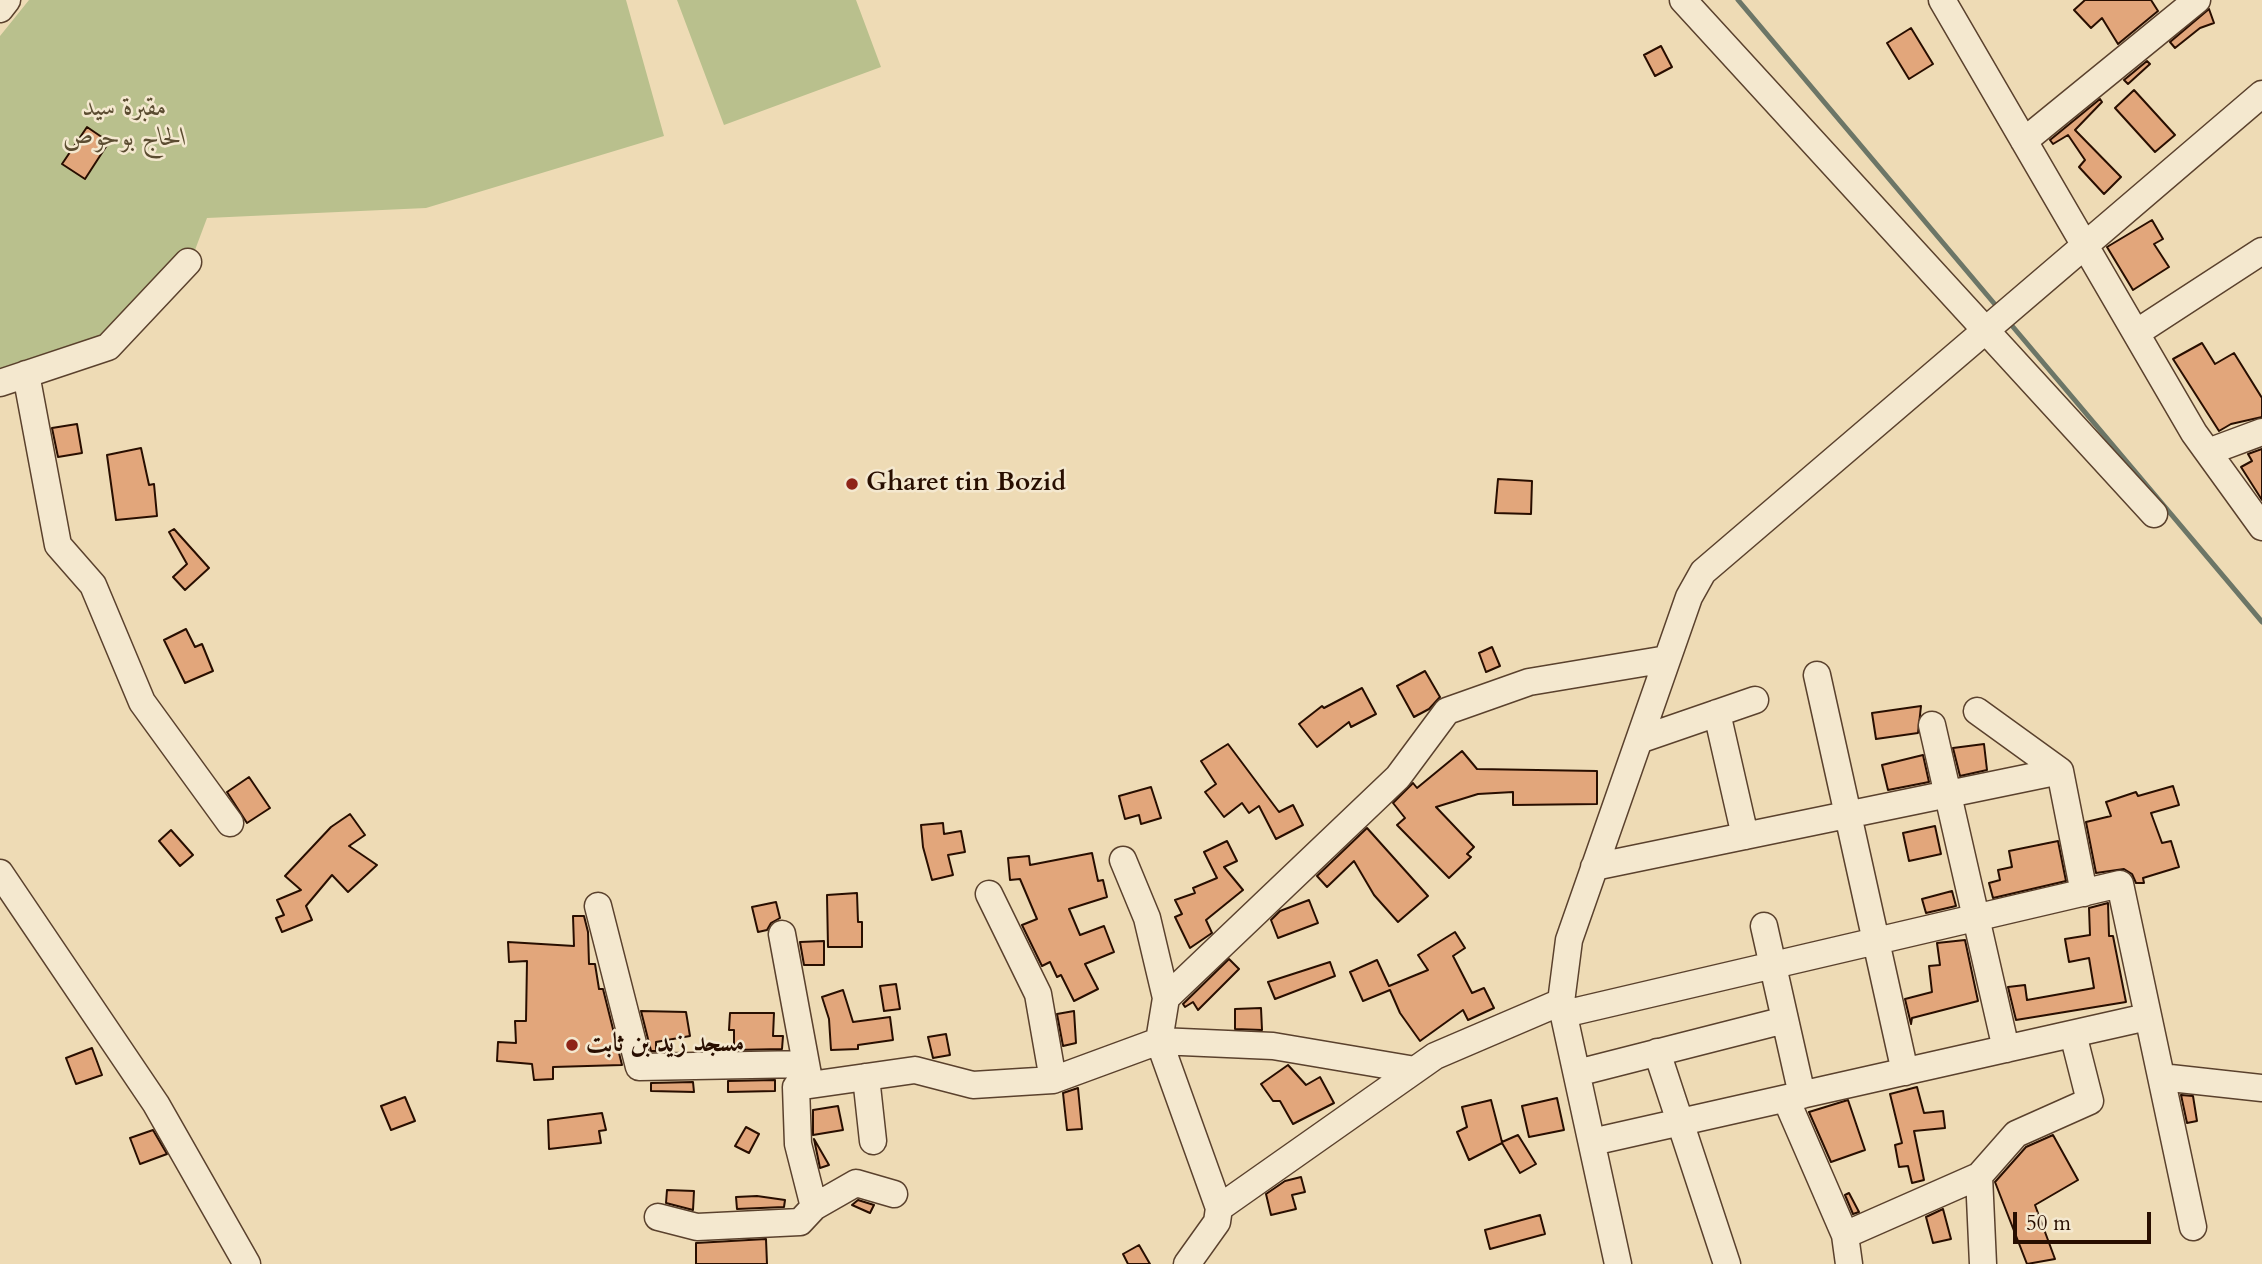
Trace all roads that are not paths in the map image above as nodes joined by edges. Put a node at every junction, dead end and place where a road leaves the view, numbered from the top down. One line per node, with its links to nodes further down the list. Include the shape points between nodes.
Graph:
1 (8, 0): 5 (street)
2 (1683, 0): 11 (street)
3 (1942, 0): 7 (street)
4 (2197, 0): 7 (street)
5 (0, 9)
6 (2262, 94): 8 (street)
7 (2024, 141): 8 (street)
8 (2085, 247): 11 (street); 12 (street)
9 (2262, 251): 12 (street)
10 (188, 262): 13 (street, via 108,347)
11 (1988, 332): 17 (street); 19 (street, via 1703,572)
12 (2136, 333): 16 (street)
13 (26, 374): 14 (street); 29 (street, via 58,545 93,585 142,702)
14 (0, 383)
15 (2262, 432): 16 (street)
16 (2208, 452): 18 (street)
17 (2154, 514)
18 (2262, 527)
19 (1667, 659): 25 (street); 42 (street, via 1530,682 1447,711 1398,777)
20 (1818, 675): 28 (street)
21 (1755, 700): 23 (street)
22 (1977, 711): 26 (street)
23 (1717, 713): 25 (street); 30 (street)
24 (1932, 725): 27 (street)
25 (1639, 740): 32 (street)
26 (2060, 771): 27 (street); 34 (street)
27 (1948, 794): 28 (street); 37 (street)
28 (1848, 814): 30 (street); 40 (street)
29 (230, 823)
30 (1745, 836): 32 (street)
31 (1123, 860): 42 (street, via 1147,918)
32 (1594, 867): 43 (street, via 1569,940)
33 (0, 873): 69 (street, via 156,1104)
34 (2084, 893): 37 (street); 44 (street, via 2120,884)
35 (989, 894): 56 (street, via 1038,994)
36 (598, 906): 53 (street, via 639,1068)
37 (1976, 918): 40 (street); 48 (street)
38 (1764, 926): 41 (street)
39 (782, 934): 53 (street)
40 (1876, 942): 41 (street); 51 (street)
41 (1773, 965): 43 (street); 45 (street)
42 (1166, 998): 47 (street)
43 (1563, 1008): 50 (street, via 1435,1056); 52 (street)
44 (2147, 1017): 46 (street); 55 (street)
45 (1785, 1020): 49 (street); 58 (street)
46 (2073, 1034): 48 (street); 62 (street, via 2090,1101 2016,1133)
47 (1159, 1041): 50 (street, via 1273,1046); 56 (street); 65 (street)
48 (2006, 1049): 51 (street)
49 (1657, 1052): 52 (street); 59 (street)
50 (1415, 1070): 65 (street)
51 (1905, 1072): 58 (street)
52 (1577, 1073): 61 (street)
53 (808, 1074): 54 (street); 64 (street, via 796,1087 798,1144)
54 (866, 1077): 56 (street, via 915,1070 973,1085); 60 (street)
55 (2161, 1077): 57 (street); 67 (street)
56 (1053, 1080)
57 (2262, 1088)
58 (1794, 1097): 59 (street); 68 (street)
59 (1680, 1122): 61 (street); 72 (street)
60 (873, 1141)
61 (1592, 1142): 71 (street)
62 (1979, 1176): 68 (street); 74 (street)
63 (894, 1194): 64 (street, via 856,1183)
64 (814, 1207): 66 (street, via 800,1222 744,1227 697,1227)
65 (1219, 1208): 70 (street, via 1217,1222)
66 (658, 1217)
67 (2193, 1227)
68 (1845, 1236): 73 (street)
69 (247, 1264)
70 (1186, 1264)
71 (1618, 1264)
72 (1727, 1264)
73 (1849, 1264)
74 (1983, 1264)

